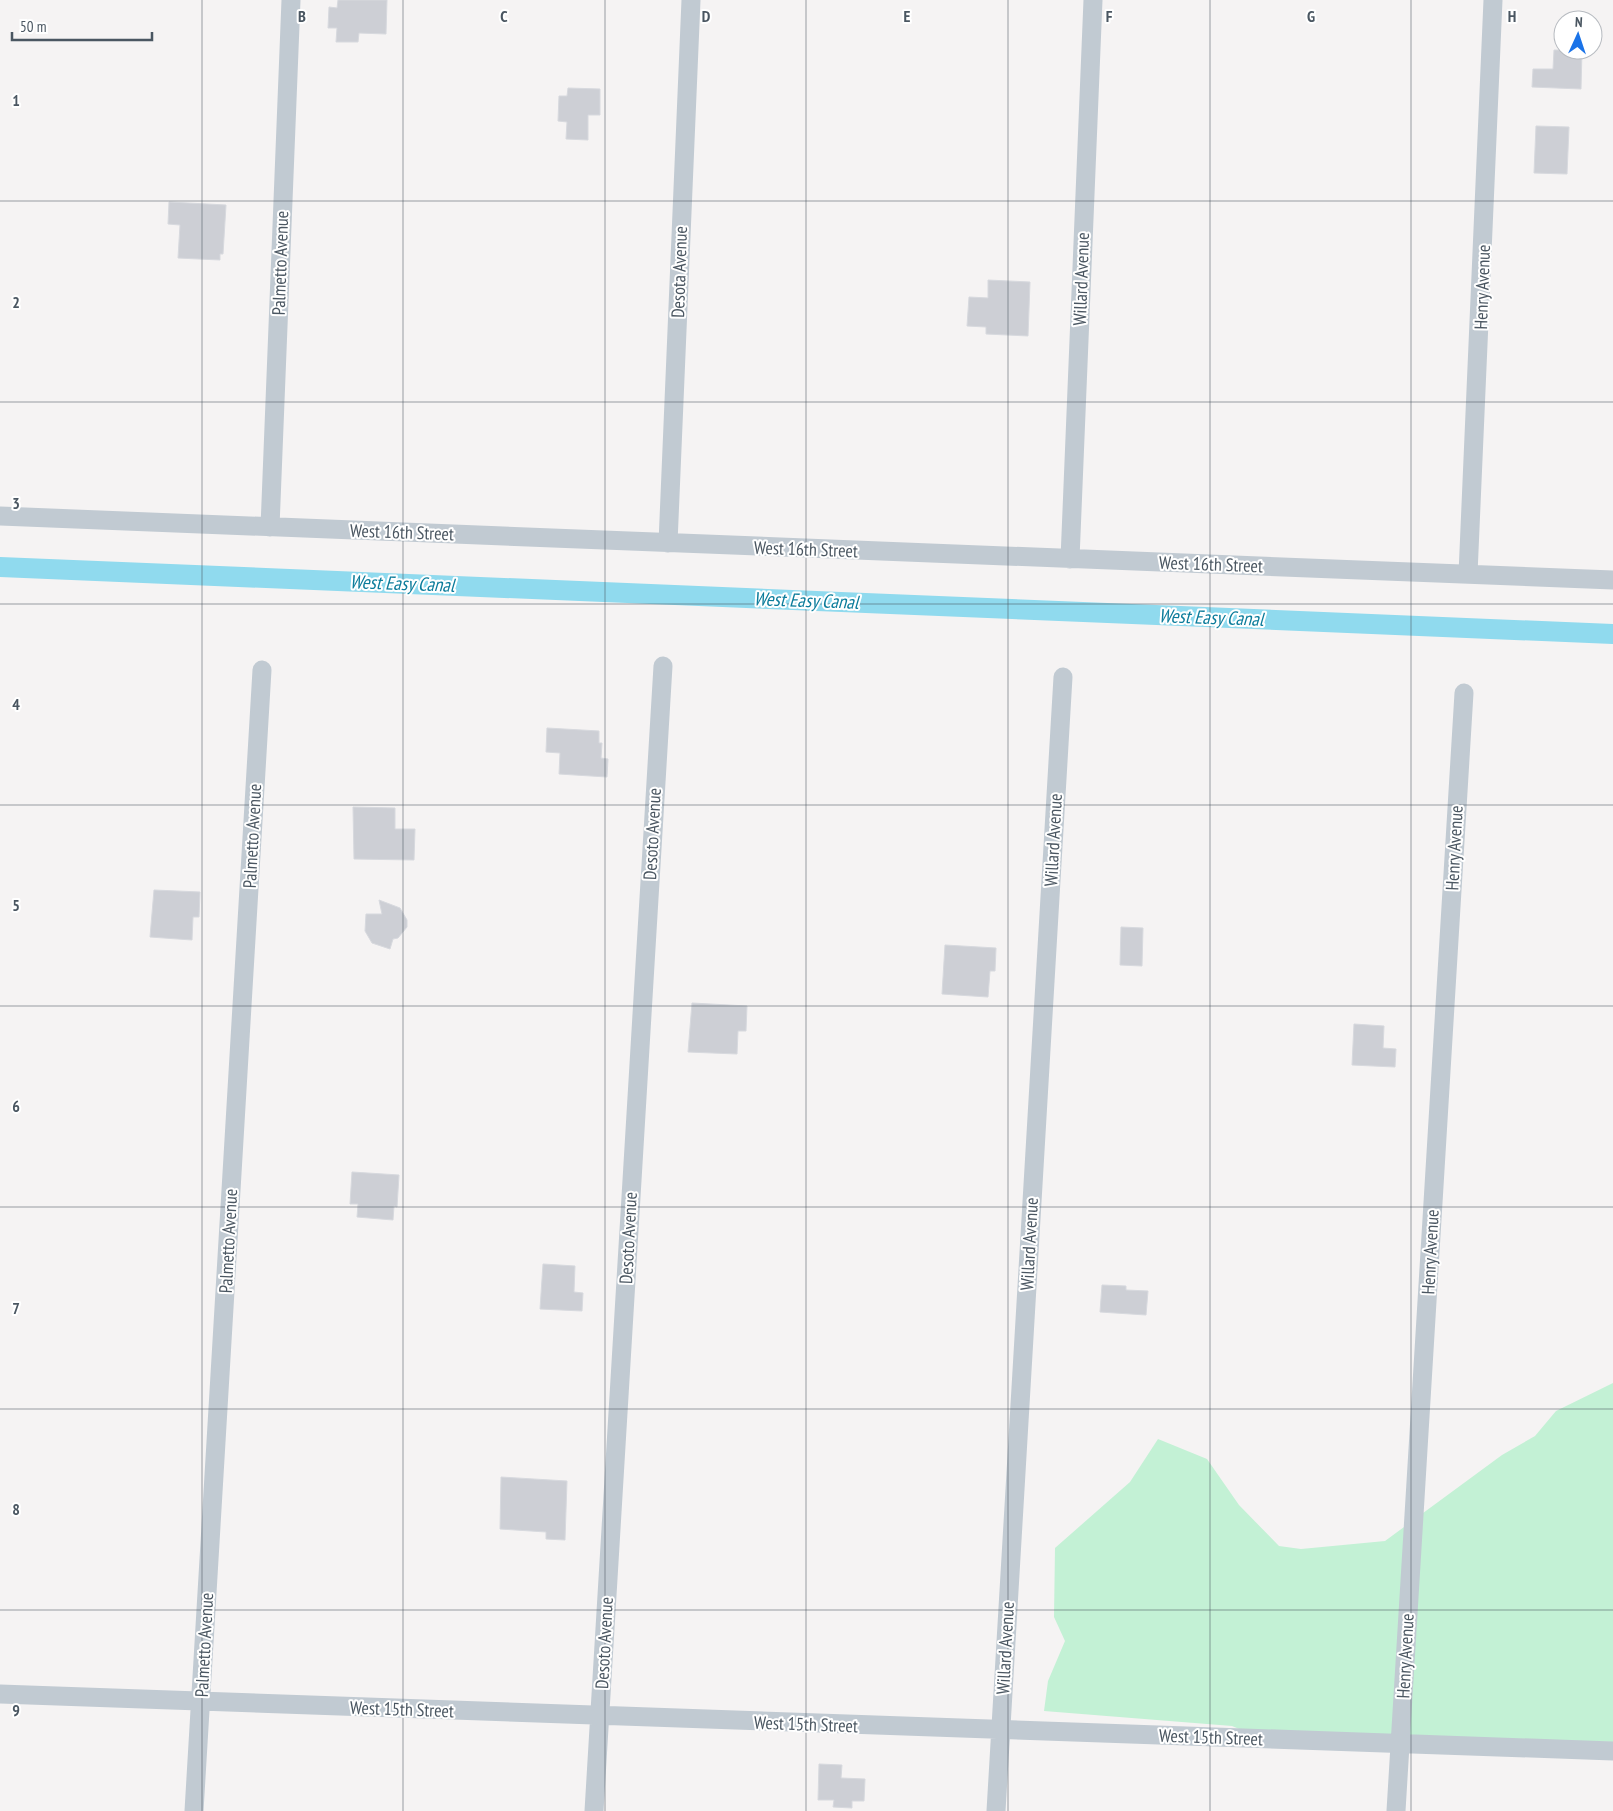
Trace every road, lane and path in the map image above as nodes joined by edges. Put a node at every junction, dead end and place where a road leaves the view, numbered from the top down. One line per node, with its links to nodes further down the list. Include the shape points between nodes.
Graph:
1 (291, 0): 6 (street, Palmetto Avenue)
2 (691, 0): 7 (street, Desota Avenue)
3 (1093, 0): 8 (street, Willard Avenue)
4 (1493, 0): 9 (street, Henry Avenue)
5 (0, 516): 6 (street, West 16th Street)
6 (270, 527): 7 (street, West 16th Street)
7 (668, 543): 8 (street, West 16th Street)
8 (1070, 559): 9 (street, West 16th Street)
9 (1468, 574): 10 (street, West 16th Street)
10 (1613, 580)
11 (662, 666): 17 (street, Desoto Avenue)
12 (262, 670): 16 (street, Palmetto Avenue)
13 (1063, 677): 18 (street, Willard Avenue)
14 (1464, 693): 19 (street, Henry Avenue)
15 (0, 1694): 16 (street, West 15th Street)
16 (200, 1702): 17 (street, West 15th Street); 21 (street, Palmetto Avenue)
17 (600, 1716): 18 (street, West 15th Street); 22 (street, Desoto Avenue)
18 (1000, 1730): 19 (street, West 15th Street); 23 (street, Willard Avenue)
19 (1400, 1744): 20 (street, West 15th Street); 24 (street, Henry Avenue)
20 (1613, 1751)
21 (194, 1811)
22 (594, 1811)
23 (996, 1811)
24 (1396, 1811)

